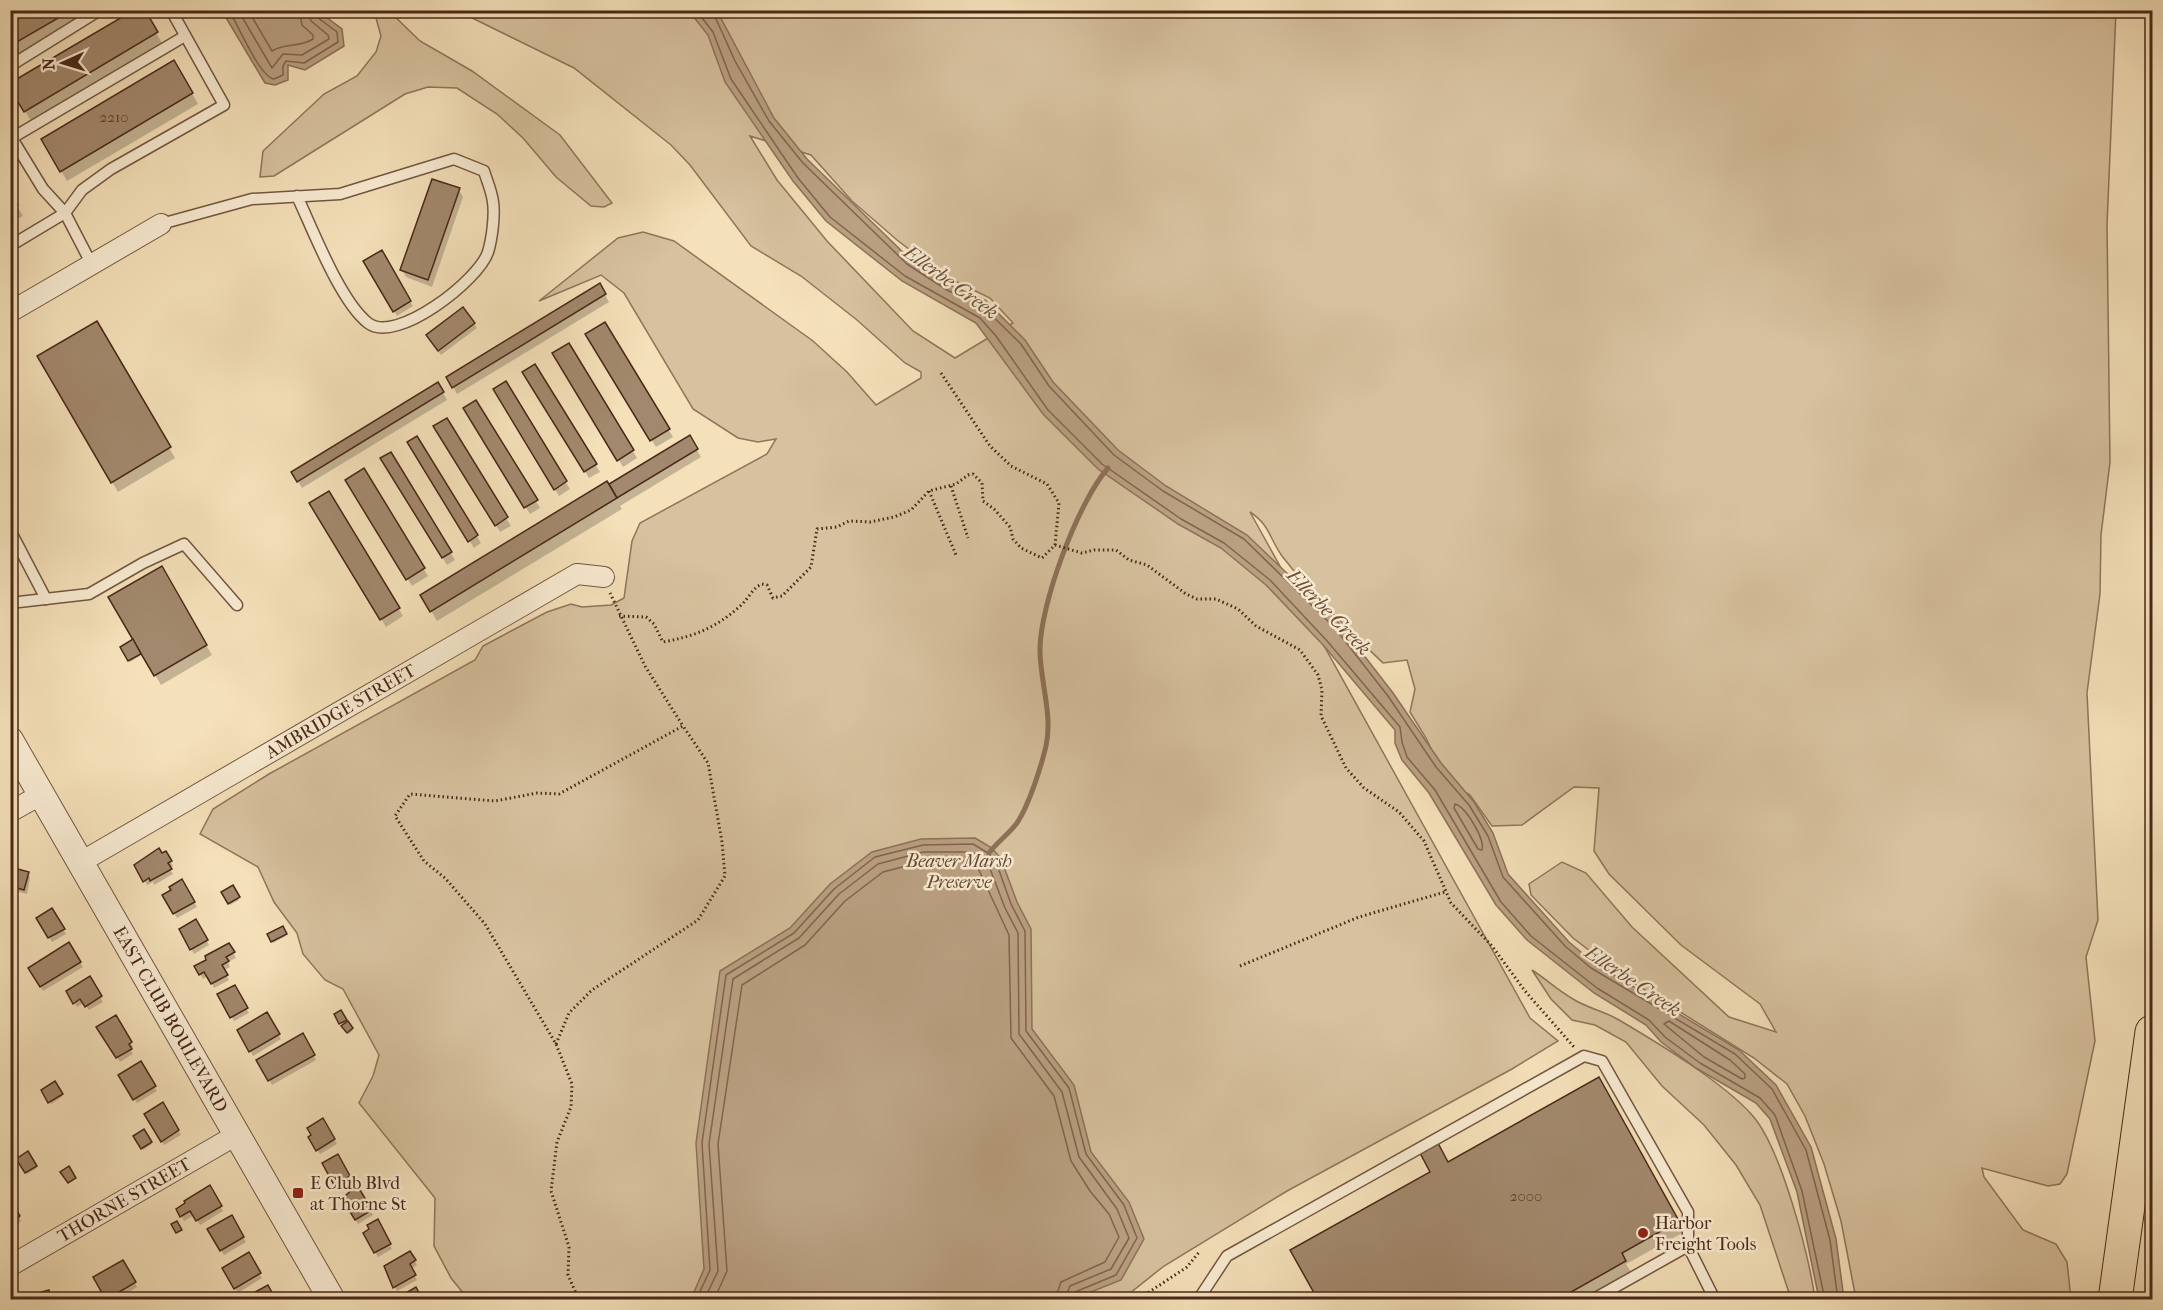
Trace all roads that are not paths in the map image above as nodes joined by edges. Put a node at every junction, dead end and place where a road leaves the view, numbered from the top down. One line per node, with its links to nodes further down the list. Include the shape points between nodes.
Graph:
1 (100, 10): 4 (lane)
2 (171, 10): 3 (lane)
3 (185, 36): 5 (lane); 7 (lane, via 224,105 111,169 82,190)
4 (10, 66)
5 (11, 137): 7 (lane, via 42,189)
6 (297, 196): 6 (lane, via 340,194 454,159 484,171 494,202 488,252 469,281 427,310 386,329 369,324 354,306); 8 (lane, via 252,199)
7 (65, 213): 9 (lane); 10 (lane)
8 (161, 224): 10 (street)
9 (10, 246)
10 (92, 265): 11 (street)
11 (11, 310)
12 (10, 530): 14 (lane)
13 (604, 578): 20 (street, AMBRIDGE STREET, via 577,574)
14 (46, 599): 15 (lane); 16 (lane, via 89,594 184,544)
15 (10, 603)
16 (237, 605)
17 (10, 740): 18 (street, EAST CLUB BOULEVARD)
18 (42, 794): 19 (street); 20 (street, EAST CLUB BOULEVARD)
19 (10, 812)
20 (81, 862): 22 (street, EAST CLUB BOULEVARD)
21 (2152, 1032): 29 (highway)
22 (238, 1134): 24 (street, THORNE STREET); 25 (street, EAST CLUB BOULEVARD)
23 (1688, 1246): 26 (lane, via 1688,1212 1602,1061 1584,1056 1227,1256); 27 (lane); 28 (lane)
24 (10, 1266)
25 (332, 1299)
26 (1198, 1299)
27 (1592, 1299)
28 (1715, 1299)
29 (2115, 1299)

